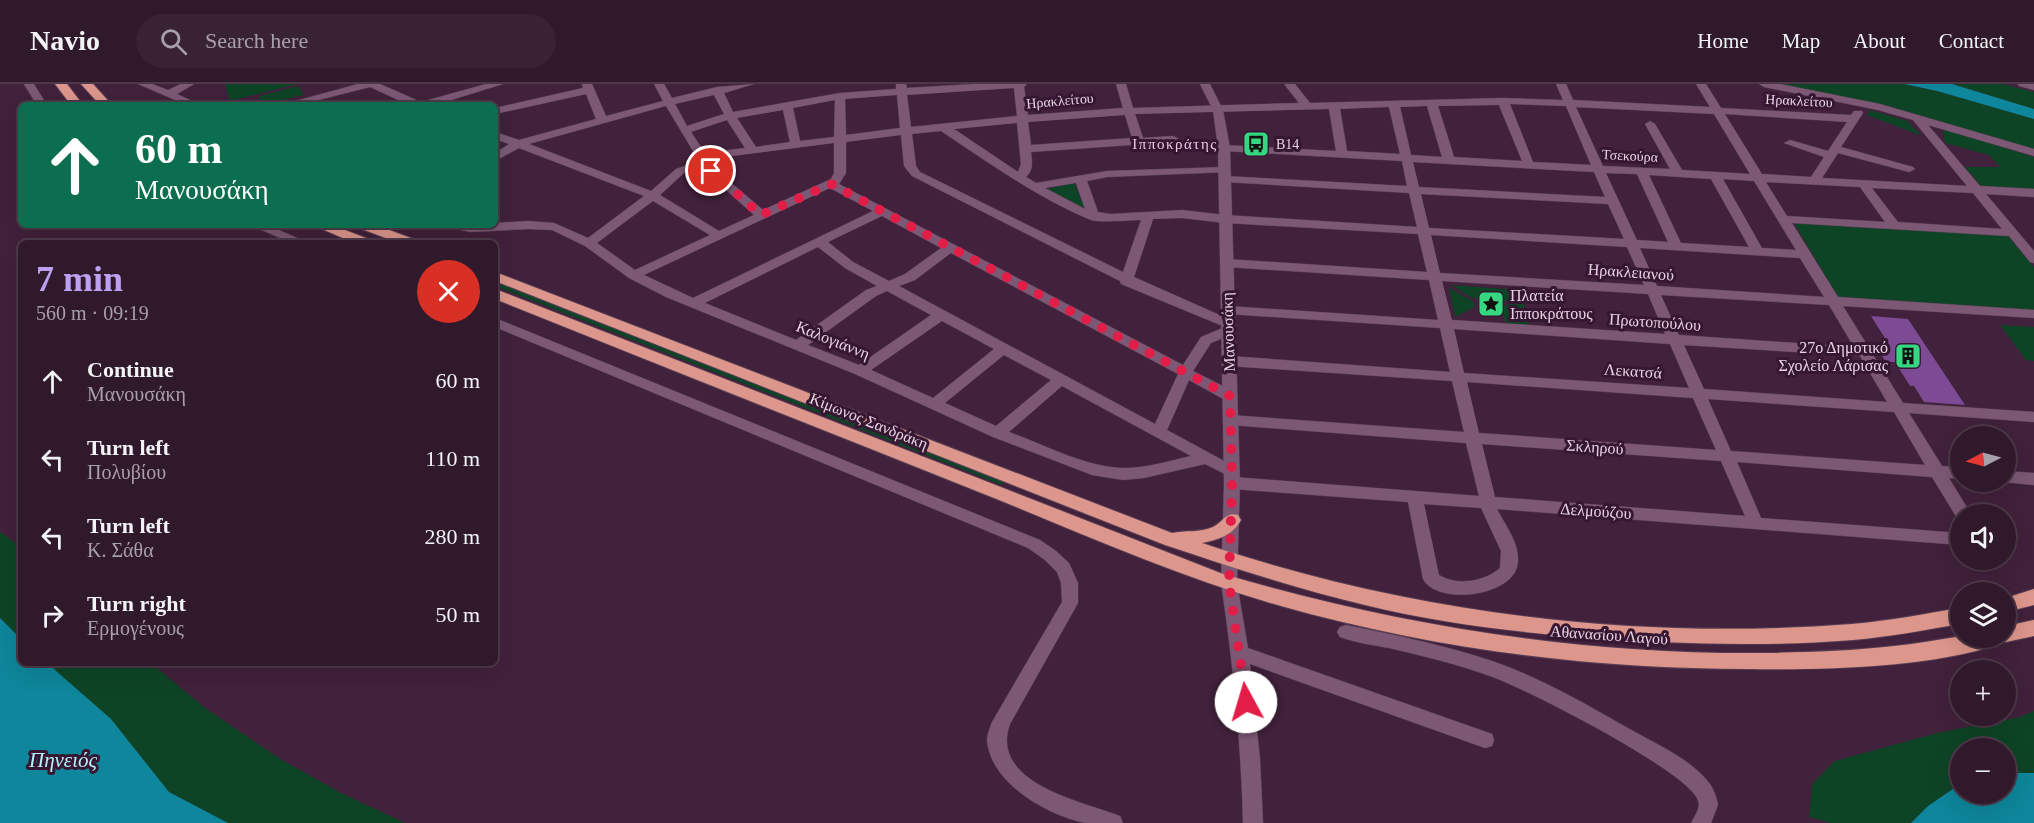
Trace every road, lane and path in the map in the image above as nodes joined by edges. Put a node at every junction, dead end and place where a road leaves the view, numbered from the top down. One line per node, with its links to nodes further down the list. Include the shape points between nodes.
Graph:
1 (29, 84): 25 (street)
2 (61, 84): 26 (highway)
3 (87, 84): 27 (highway)
4 (143, 84): 23 (street)
5 (189, 84): 23 (street)
6 (371, 84): 29 (street); 30 (street)
7 (498, 84): 31 (street)
8 (659, 84): 32 (street)
9 (749, 84): 22 (street)
10 (1020, 84): 21 (street); 47 (street)
11 (1121, 84): 43 (street)
12 (1205, 84): 42 (street, Μανουσάκη)
13 (1289, 84): 14 (street); 39 (street)
14 (1297, 84)
15 (1561, 84): 34 (street)
16 (1701, 84): 44 (street)
17 (1764, 84): 35 (street)
18 (2023, 84): 20 (street)
19 (588, 87): 41 (street); 49 (street)
20 (2034, 87)
21 (901, 88): 24 (street); 53 (street)
22 (717, 90): 32 (street); 45 (street)
23 (168, 94): 28 (street)
24 (840, 96): 37 (street); 56 (street)
25 (40, 102)
26 (75, 102)
27 (103, 102)
28 (188, 102)
29 (298, 102)
30 (411, 102)
31 (434, 102)
32 (669, 102): 49 (street); 52 (street)
33 (1503, 102): 34 (street, Ηρακλείτου); 36 (street, Ηρακλείτου); 71 (street)
34 (1570, 103): 44 (street, Ηρακλείτου); 72 (street)
35 (1865, 103): 46 (street); 48 (street)
36 (1432, 104): 38 (street, Ηρακλείτου); 70 (street)
37 (787, 105): 45 (street); 60 (street)
38 (1394, 105): 40 (street, Ηρακλείτου); 68 (street)
39 (1308, 107): 40 (street, Ηρακλείτου); 42 (street, Ηρακλείτου)
40 (1334, 107): 66 (street)
41 (498, 110)
42 (1218, 110): 43 (street, Ηρακλείτου); 61 (street, Μανουσάκη)
43 (1129, 111): 47 (street, Ηρακλείτου); 57 (street)
44 (1717, 111): 48 (street, Ηρακλείτου); 80 (street)
45 (730, 116): 52 (street); 63 (street)
46 (1916, 116): 65 (street); 86 (street)
47 (1022, 119): 51 (street, Ηρακλείτου); 62 (street)
48 (1855, 119): 64 (street)
49 (602, 121): 59 (street)
50 (1650, 124): 75 (street)
51 (944, 128): 53 (street, Ηρακλείτου); 78 (street)
52 (684, 130): 69 (street)
53 (906, 131): 56 (street, Ηρακλείτου); 119 (street, via 910,166 915,174)
54 (498, 136): 59 (street)
55 (1173, 139): 57 (street)
56 (840, 140): 60 (street, Ηρακλείτου); 82 (street, via 840,173)
57 (1138, 141): 62 (street)
58 (1790, 143): 64 (street)
59 (518, 144): 67 (street); 88 (street)
60 (796, 146): 63 (street, Ηρακλείτου)
61 (1224, 148): 66 (street, Τσεκούρα); 76 (street, Μανουσάκη)
62 (1025, 149): 78 (street, via 1027,167)
63 (753, 151): 69 (street, Ηρακλείτου)
64 (1833, 152): 73 (street); 81 (street)
65 (2034, 153)
66 (1342, 154): 68 (street, Τσεκούρα)
67 (498, 156)
68 (1406, 158): 70 (street, Τσεκούρα); 85 (street)
69 (703, 160): 88 (street, Ηρακλείτου, via 680,171); 91 (street)
70 (1449, 160): 71 (street, Τσεκούρα)
71 (1528, 165): 72 (street, Τσεκούρα)
72 (1599, 169): 74 (street, Τσεκούρα); 89 (street)
73 (1909, 169)
74 (1641, 171): 75 (street, Τσεκούρα); 110 (street)
75 (1678, 173): 77 (street, Τσεκούρα)
76 (1224, 175): 79 (street, via 1134,172); 85 (street); 94 (street, Μανουσάκη)
77 (1715, 175): 80 (street, Τσεκούρα); 112 (street)
78 (1020, 176): 84 (street)
79 (1080, 178): 84 (street); 92 (street)
80 (1758, 178): 81 (street, Τσεκούρα); 95 (street)
81 (1814, 181): 83 (street, Τσεκούρα)
82 (831, 184): 90 (street); 91 (street)
83 (1864, 184): 86 (street, Τσεκούρα); 96 (street)
84 (1034, 187): 92 (street, via 1071,209)
85 (1414, 190): 89 (street); 101 (street)
86 (1977, 190): 87 (street, Τσεκούρα); 102 (street)
87 (2034, 193)
88 (652, 196): 103 (street); 108 (street, Ηρακλείτου)
89 (1613, 201): 109 (street)
90 (880, 212): 107 (street); 111 (street)
91 (761, 215): 103 (street)
92 (1094, 217): 93 (street)
93 (1148, 218): 94 (street, via 1182,214); 119 (street)
94 (1225, 219): 101 (street); 115 (street, Μανουσάκη)
95 (1783, 219): 96 (street); 113 (street)
96 (1894, 226): 102 (street)
97 (498, 227): 108 (street, Καλογιάννη, via 554,227)
98 (264, 228): 104 (street)
99 (328, 228): 105 (highway)
100 (372, 228): 106 (highway)
101 (1424, 231): 109 (street); 117 (street)
102 (2012, 233): 114 (street)
103 (718, 234): 116 (street)
104 (295, 240)
105 (358, 240)
106 (403, 240)
107 (818, 241): 120 (street, via 849,265); 123 (street)
108 (589, 243): 116 (street, Καλογιάννη)
109 (1632, 244): 110 (street); 121 (street)
110 (1677, 246): 112 (street)
111 (949, 248): 120 (street, via 913,275); 136 (street)
112 (1758, 251): 113 (street)
113 (1805, 254): 124 (street)
114 (2034, 259)
115 (1226, 263): 117 (street, Ηρακλειανού); 127 (street, Μανουσάκη)
116 (634, 275): 123 (street, Καλογιάννη)
117 (1435, 276): 121 (street, Ηρακλειανού); 129 (street)
118 (498, 277): 161 (highway, Κίμωνος Σανδράκη)
119 (1126, 281): 127 (street)
120 (886, 285): 125 (street); 131 (street)
121 (1652, 290): 124 (street, Ηρακλειανού); 130 (street)
122 (498, 295): 163 (highway, Κίμωνος Σανδράκη)
123 (696, 302): 131 (street, Καλογιάννη)
124 (1833, 302): 126 (street, Ηρακλειανού); 133 (street)
125 (942, 314): 132 (street); 135 (street)
126 (2034, 314)
127 (1228, 322): 129 (street, Πρωτοπούλου); 134 (street, Μανουσάκη); 136 (street, via 1206,340)
128 (498, 323): 173 (street, via 1023,539 1053,555 1072,584 1070,603 1001,722 996,739 1002,763 1017,782 1043,797)
129 (1446, 325): 130 (street, Πρωτοπούλου); 137 (street)
130 (1675, 340): 133 (street, Πρωτοπούλου); 139 (street)
131 (798, 345): 135 (street, Καλογιάννη)
132 (1004, 348): 138 (street); 141 (street)
133 (1864, 352): 142 (street)
134 (1229, 361): 137 (street, Λεκατσά); 140 (street, Μανουσάκη)
135 (860, 370): 141 (street, Καλογιάννη)
136 (1186, 373): 140 (street); 146 (street)
137 (1459, 377): 139 (street, Λεκατσά); 147 (street)
138 (1060, 380): 145 (street); 146 (street)
139 (1698, 394): 142 (street, Λεκατσά); 148 (street)
140 (1230, 396): 144 (street, Μανουσάκη)
141 (936, 403): 145 (street, Καλογιάννη)
142 (1898, 407): 143 (street, Λεκατσά); 150 (street)
143 (2034, 417)
144 (1230, 420): 147 (street, Σκληρού); 152 (street, Μανουσάκη)
145 (998, 433): 149 (street, Καλογιάννη, via 1097,471 1144,472)
146 (1158, 433): 149 (street)
147 (1473, 438): 148 (street, Σκληρού); 156 (street)
148 (1726, 456): 150 (street, Σκληρού); 159 (street)
149 (1204, 459): 152 (street)
150 (1937, 471): 151 (street, Σκληρού); 157 (street)
151 (1950, 472)
152 (1232, 477): 155 (street, Δελμούζου); 158 (street, Μανουσάκη)
153 (2016, 478): 154 (street)
154 (2034, 479)
155 (1415, 497): 156 (street, Δελμούζου); 156 (street, via 1431,579 1459,588 1494,582 1508,569 1506,542)
156 (1489, 503): 159 (street, Δελμούζου)
157 (1957, 504)
158 (1232, 520): 161 (highway, via 1210,536); 162 (street, Μανουσάκη)
159 (1756, 523): 160 (street, Δελμούζου)
160 (1950, 538)
161 (1171, 540): 162 (highway, Κίμωνος Σανδράκη)
162 (1230, 561): 163 (street, Μανουσάκη); 166 (highway, Αθανασίου Λαγού, via 1365,598 1525,625 1750,637 1854,632)
163 (1229, 583): 170 (highway, Αθανασίου Λαγού, via 1360,620 1518,648 1655,659 1764,661 1818,660); 171 (street, Μανουσάκη)
164 (2034, 597): 165 (highway)
165 (2016, 602)
166 (1950, 618)
167 (2034, 628): 169 (highway)
168 (1346, 632): 175 (street, via 1410,645 1491,669 1569,704 1656,755 1698,785 1709,807)
169 (2016, 632)
170 (1950, 645)
171 (1240, 653): 172 (street); 174 (street, Μανουσάκη)
172 (1485, 740)
173 (1113, 823)
174 (1253, 823)
175 (1701, 823)

